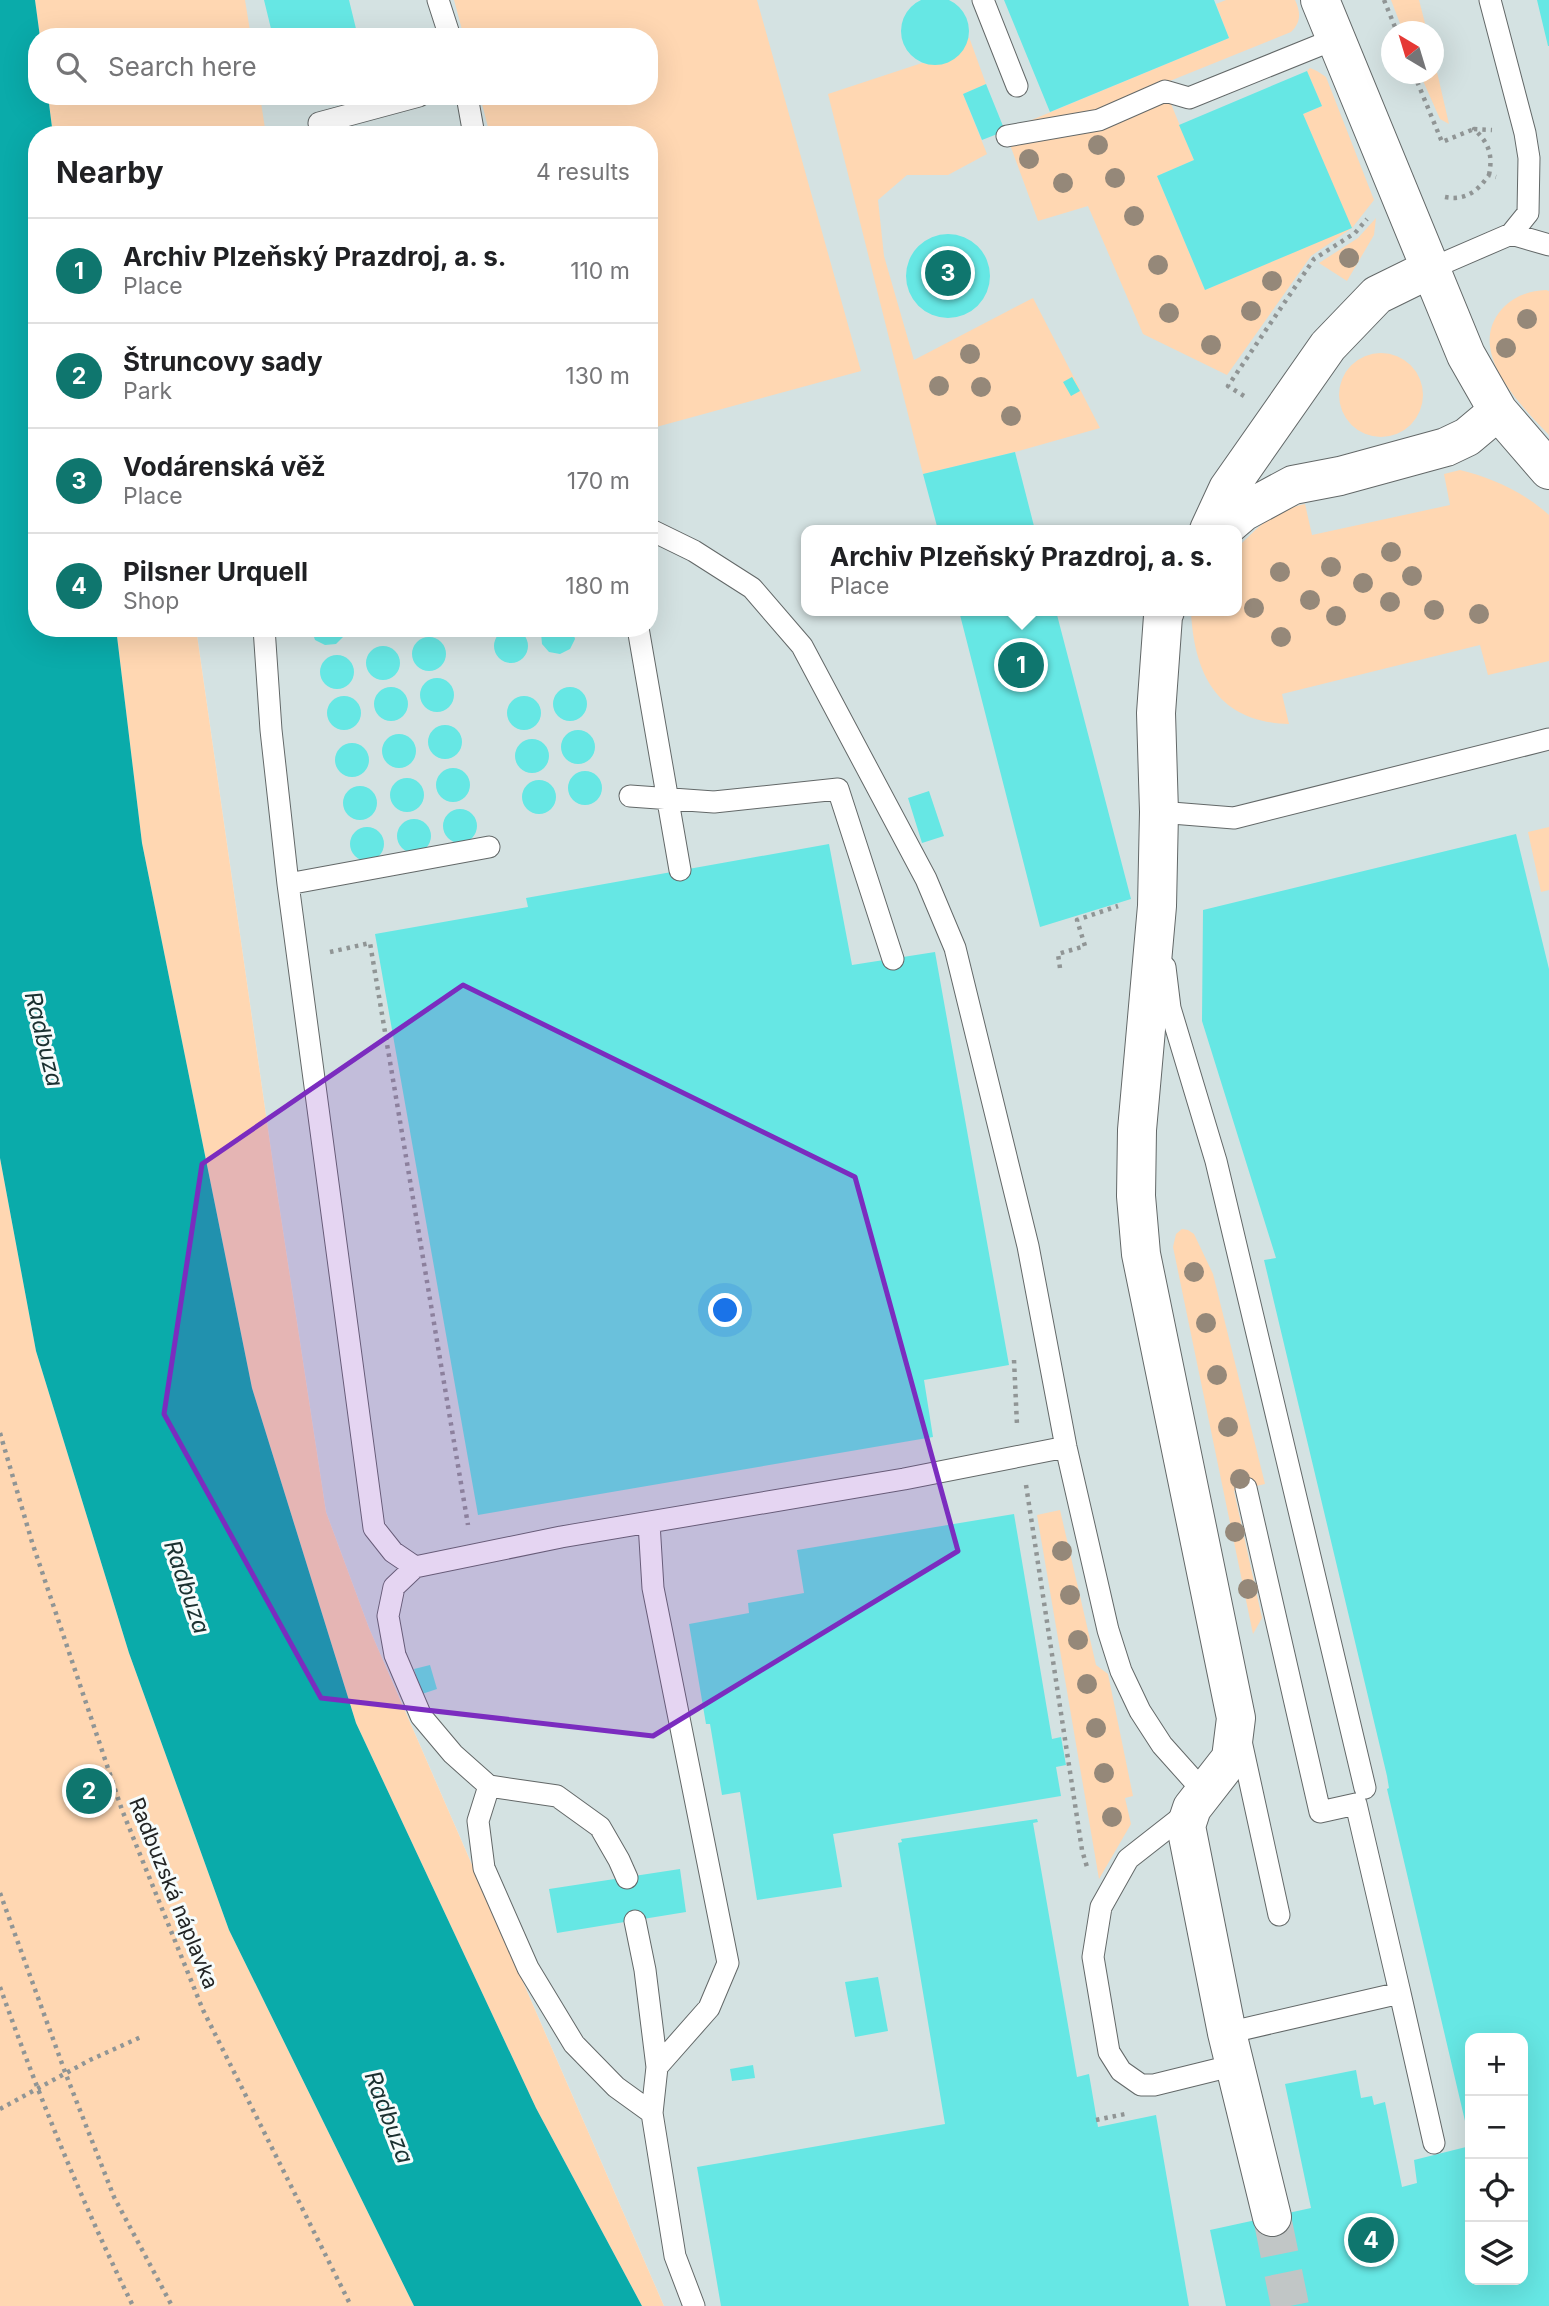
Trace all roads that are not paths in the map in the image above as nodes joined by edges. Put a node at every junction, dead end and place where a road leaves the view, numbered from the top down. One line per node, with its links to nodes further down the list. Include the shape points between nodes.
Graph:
1 (438, 0): 5 (lane)
2 (983, 0): 7 (lane)
3 (1320, 0): 6 (street)
4 (1490, 0): 13 (lane, via 1530,158 1528,213)
5 (447, 28)
6 (1335, 38): 12 (lane, via 1189,97 1166,91 1098,120); 15 (street)
7 (1017, 86)
8 (386, 105): 10 (lane)
9 (469, 105): 11 (lane)
10 (319, 123)
11 (472, 126)
12 (1007, 136)
13 (1511, 234): 14 (lane); 15 (lane)
14 (1549, 245)
15 (1430, 269): 16 (street, via 1466,355); 18 (street, via 1377,295 1328,346 1228,489)
16 (1498, 411): 17 (street); 19 (street, via 1467,437 1446,447 1293,485)
17 (1549, 470)
18 (1211, 525)
19 (1228, 525)
20 (658, 533): 33 (lane, via 752,588 802,646 926,879 956,948 1028,1245)
21 (1163, 616): 27 (street, via 1156,713)
22 (265, 637): 30 (lane)
23 (640, 637): 26 (lane)
24 (1549, 739): 27 (lane, via 1234,818)
25 (630, 796): 26 (lane)
26 (668, 799): 29 (lane); 32 (lane, via 714,803 838,789)
27 (1159, 812): 31 (street)
28 (489, 847): 30 (lane)
29 (680, 870)
30 (288, 884): 36 (lane, via 374,1528 393,1552)
31 (1157, 906): 37 (street, via 1137,1130 1141,1254); 39 (lane, via 1170,1008 1216,1161)
32 (893, 959)
33 (1066, 1447): 35 (lane); 40 (lane, via 1121,1671 1140,1711)
34 (1246, 1488): 44 (lane, via 1321,1812 1356,1804)
35 (649, 1523): 36 (lane); 46 (lane, via 653,1588 728,1963 709,2008)
36 (415, 1567): 38 (lane, via 394,1587 388,1616 395,1656 421,1716 453,1755)
37 (1236, 1718): 40 (street, via 1231,1758); 42 (lane)
38 (489, 1787): 41 (lane, via 557,1796 600,1827); 47 (lane, via 478,1821 484,1868 528,1968 574,2044 616,2087)
39 (1365, 1788)
40 (1198, 1800): 45 (street, via 1186,1826); 45 (lane, via 1128,1859 1101,1907 1093,1957 1109,2052 1121,2071 1141,2085 1154,2085)
41 (626, 1878)
42 (1279, 1915)
43 (635, 1921): 46 (lane)
44 (1399, 1993): 45 (lane); 48 (lane)
45 (1231, 2049): 49 (street)
46 (657, 2067): 47 (lane)
47 (652, 2113): 50 (lane, via 675,2256)
48 (1434, 2143)
49 (1272, 2217)
50 (694, 2306)

